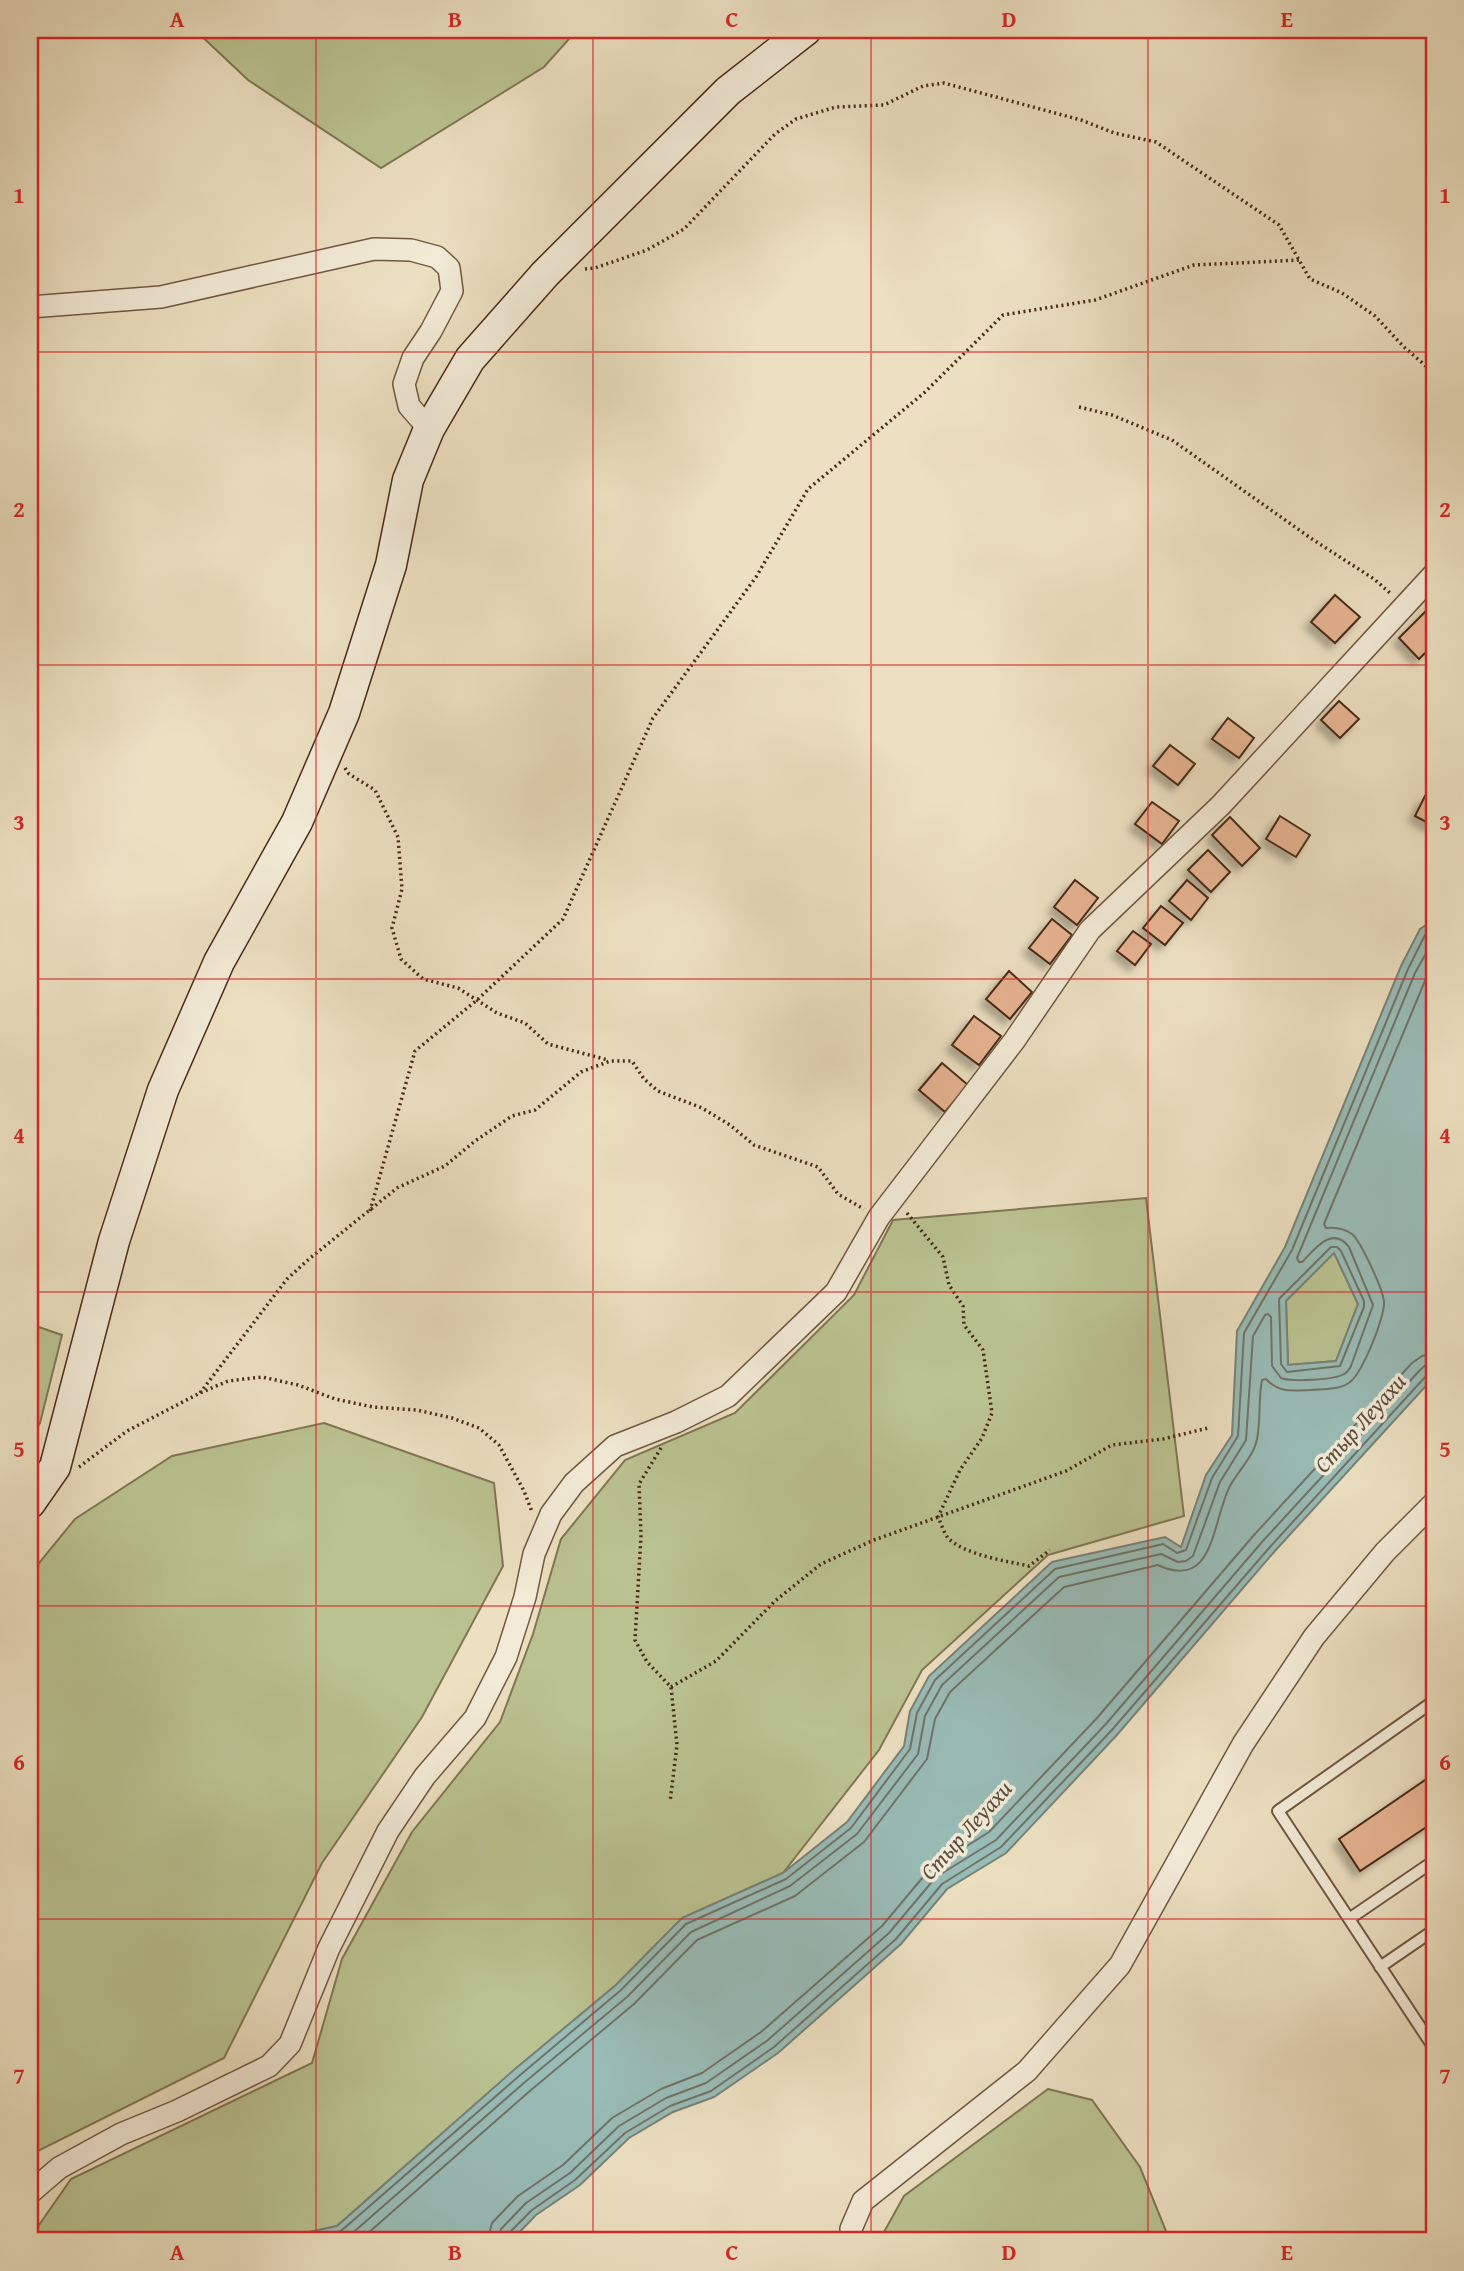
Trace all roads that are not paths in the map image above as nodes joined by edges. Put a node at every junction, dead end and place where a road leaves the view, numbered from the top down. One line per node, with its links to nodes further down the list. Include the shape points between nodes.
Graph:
1 (806, 30): 3 (main road, via 728,90 545,274 470,359)
2 (30, 306): 3 (street, via 161,297 374,248 437,257 449,268 452,291 413,358 404,384 409,406)
3 (429, 429): 5 (main road, via 408,480 391,565 344,713 297,822 219,962 163,1090 114,1241 55,1467)
4 (1434, 574): 13 (street, via 1221,805 1090,930 1014,1041 879,1217 836,1292 728,1396 615,1446 574,1483 551,1514 534,1554 506,1657 475,1718 425,1776 388,1830 329,1948 290,2044 269,2066 121,2134 58,2168)
5 (30, 1503)
6 (1434, 1503): 14 (street, via 1385,1552 1314,1637 1243,1744 1120,1965 1027,2071 863,2201 851,2229)
7 (1434, 1701): 9 (lane, via 1278,1811)
8 (1434, 1861): 9 (lane)
9 (1349, 1919): 11 (lane)
10 (1434, 1930): 11 (lane)
11 (1380, 1967): 12 (lane, via 1430,2042)
12 (1434, 2039)
13 (30, 2193)
14 (852, 2241)

